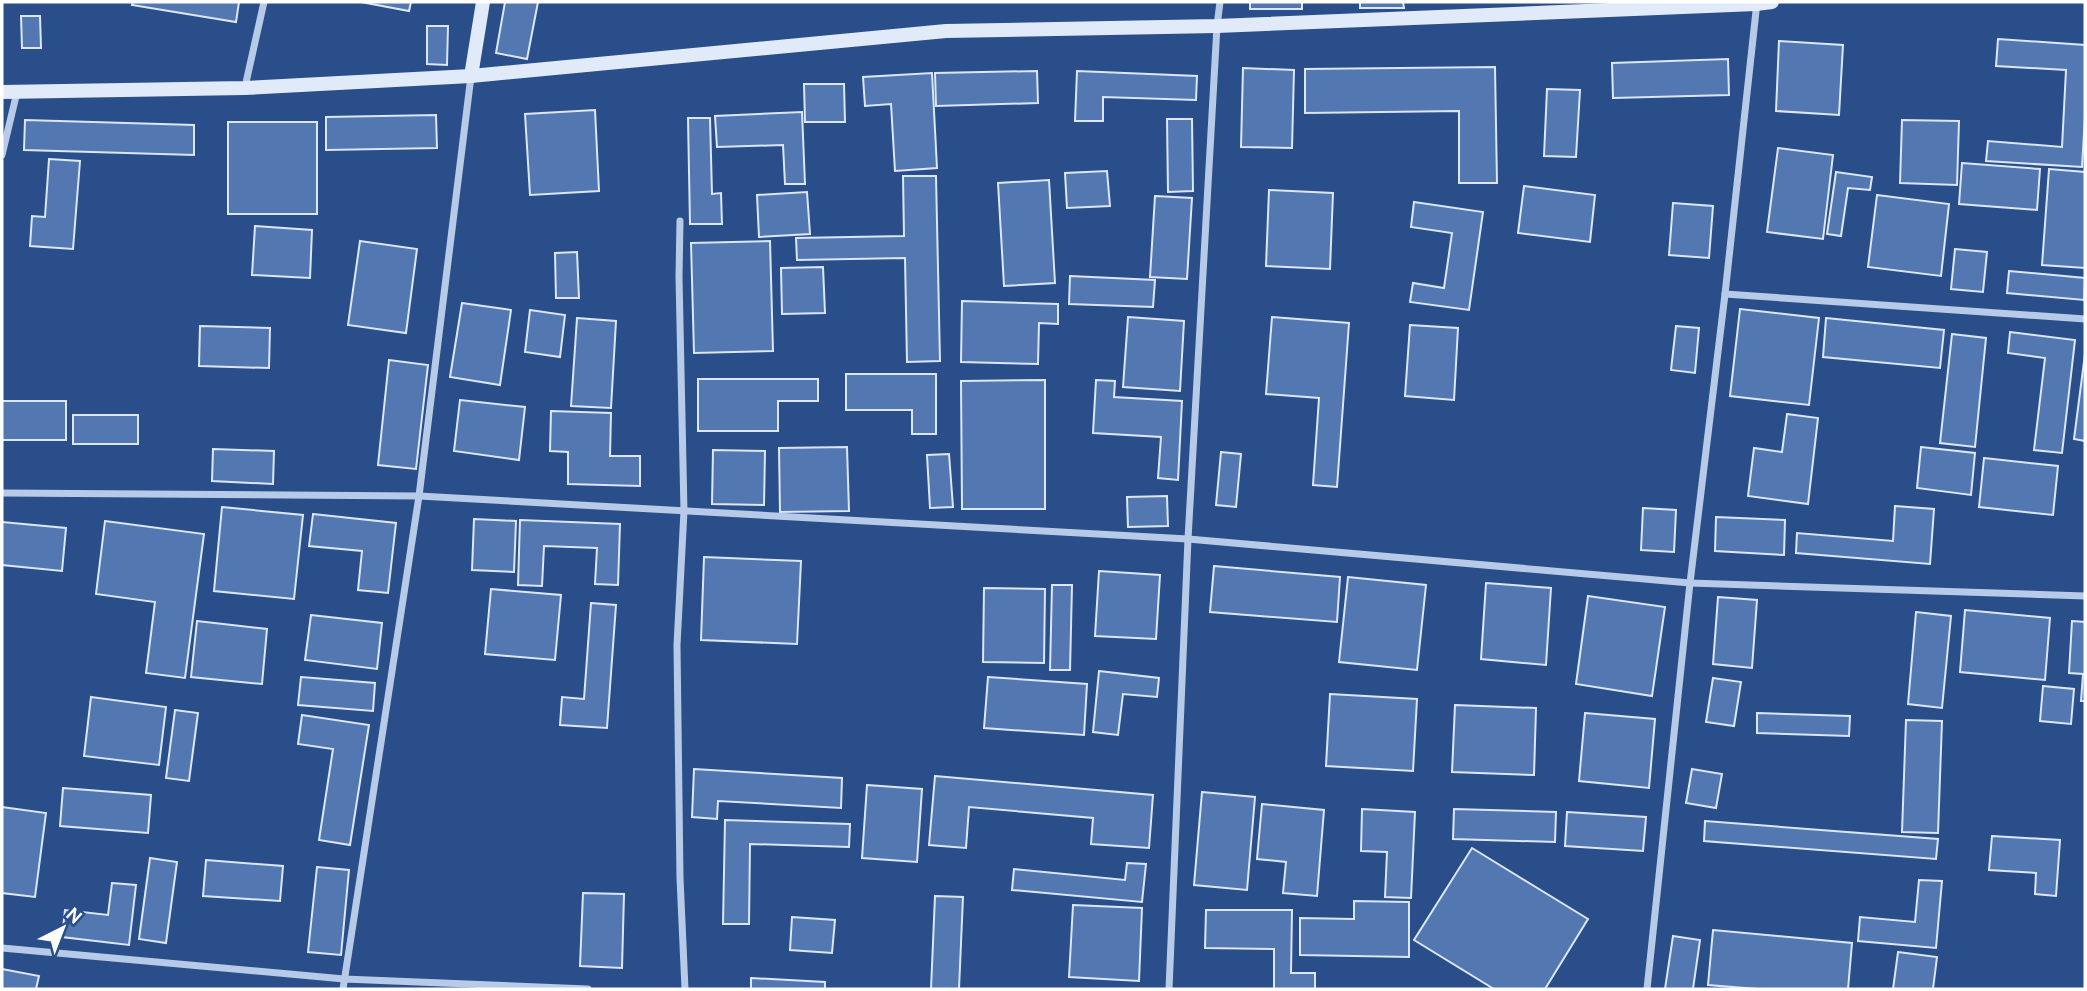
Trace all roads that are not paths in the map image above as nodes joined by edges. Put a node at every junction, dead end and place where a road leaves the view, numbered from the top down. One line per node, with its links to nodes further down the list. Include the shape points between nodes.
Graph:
1 (264, 2): 8 (street)
2 (483, 2): 7 (street)
3 (1220, 2): 6 (street)
4 (1772, 2): 5 (street)
5 (1756, 3): 6 (street); 13 (street)
6 (1217, 26): 7 (street, via 946,31); 18 (street)
7 (471, 76): 8 (street); 16 (street)
8 (245, 88): 10 (street)
9 (2, 92): 10 (street)
10 (17, 92): 11 (street)
11 (2, 155)
12 (680, 221): 17 (street)
13 (1725, 294): 14 (street); 19 (street)
14 (2085, 319)
15 (2, 493): 16 (street)
16 (419, 496): 17 (street); 22 (street)
17 (684, 511): 18 (street); 25 (street, via 677,645)
18 (1188, 539): 19 (street); 26 (street)
19 (1690, 583): 20 (street); 27 (street)
20 (2085, 596)
21 (2, 948): 22 (street)
22 (344, 979): 23 (street); 24 (street)
23 (343, 989)
24 (587, 989)
25 (685, 989)
26 (1169, 989)
27 (1647, 989)

